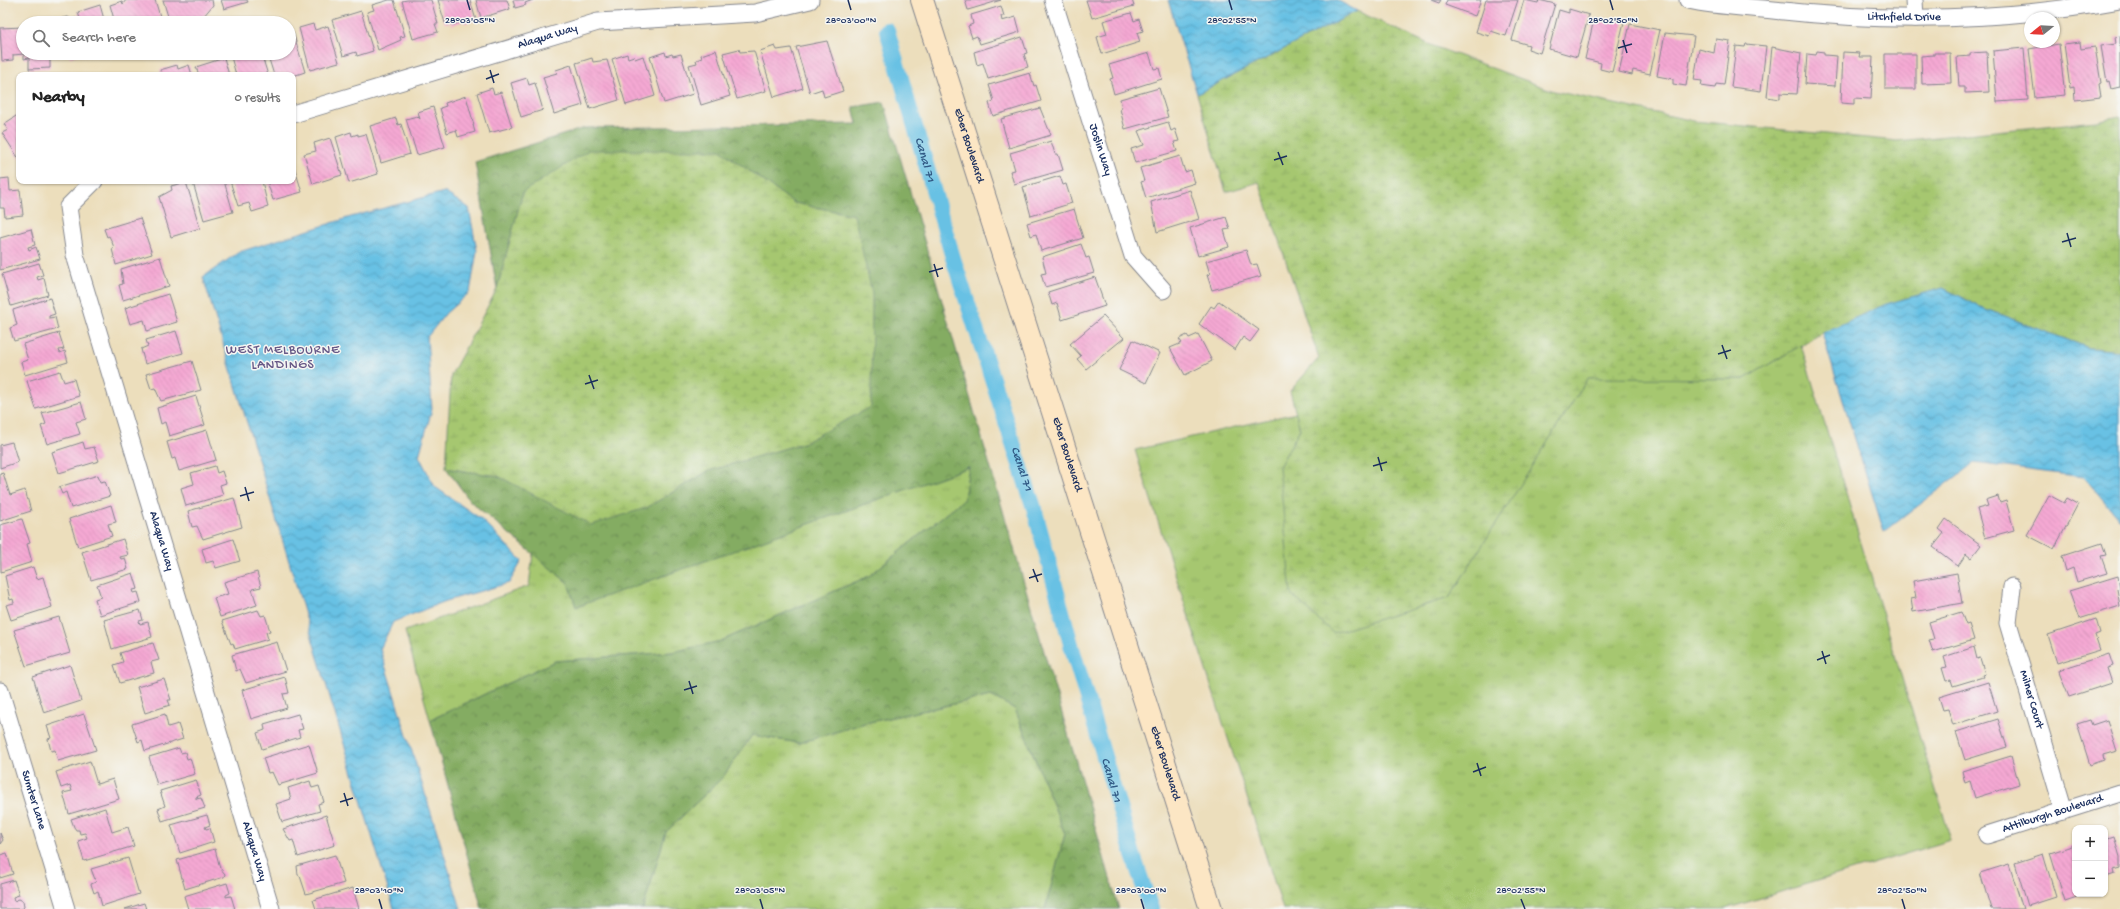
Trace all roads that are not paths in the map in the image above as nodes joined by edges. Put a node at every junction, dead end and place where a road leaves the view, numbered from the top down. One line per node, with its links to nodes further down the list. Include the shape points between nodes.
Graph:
1 (810, 0): 8 (street, Alaqua Way, via 755,13 598,22)
2 (922, 0): 18 (street, Eber Boulevard)
3 (1053, 0): 10 (street, Joslin Way, via 1133,256)
4 (1688, 0): 7 (street, Litchfield Drive, via 1837,17)
5 (1914, 0): 7 (street)
6 (2120, 0): 7 (street, Litchfield Drive, via 2068,10)
7 (1915, 18)
8 (296, 113)
9 (91, 184): 17 (street, Alaqua Way, via 68,207 75,255)
10 (1163, 290)
11 (2012, 586): 14 (street, Milner Court, via 2008,623)
12 (0, 691): 16 (street, Sumter Lane)
13 (2120, 794): 14 (street, Attilburgh Boulevard)
14 (2064, 811): 15 (street, Attilburgh Boulevard)
15 (1987, 835)
16 (66, 909)
17 (271, 909)
18 (1211, 909)

